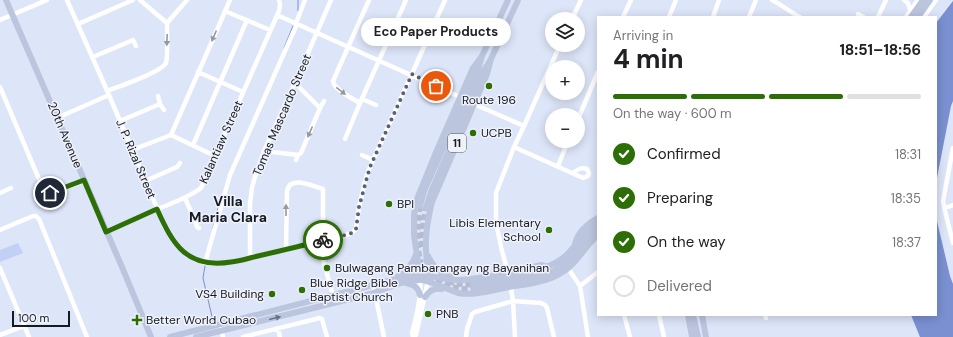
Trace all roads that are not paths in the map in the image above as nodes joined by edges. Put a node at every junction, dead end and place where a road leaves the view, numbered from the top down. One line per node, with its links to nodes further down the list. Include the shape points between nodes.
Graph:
1 (6, 0): 31 (main road, 20th Avenue)
2 (47, 0): 31 (street)
3 (67, 0): 48 (street, J. P. Rizal Street)
4 (133, 0): 48 (street)
5 (140, 0): 46 (street)
6 (188, 0): 46 (street)
7 (230, 0): 28 (street)
8 (279, 0): 32 (street, Kalantiaw Street, via 280,8)
9 (305, 0): 47 (street)
10 (331, 0): 50 (street, Tomas Mascardo Street)
11 (369, 0): 52 (street)
12 (406, 0): 57 (street)
13 (445, 0): 59 (street, J. P. Rizal Street)
14 (508, 0): 54 (main road, 11)
15 (518, 0): 56 (main road, 11)
16 (580, 0): 29 (street)
17 (631, 0): 34 (street)
18 (676, 0): 35 (street)
19 (719, 0): 36 (street)
20 (756, 0): 37 (street)
21 (772, 0): 33 (street)
22 (886, 0): 39 (street)
23 (930, 0): 26 (main road)
24 (936, 0): 43 (street)
25 (908, 1): 27 (street)
26 (922, 3): 27 (street); 41 (main road); 42 (main road)
27 (910, 10): 40 (street)
28 (225, 11): 45 (street); 58 (street, one-way to 58)
29 (575, 12)
30 (858, 14): 38 (street)
31 (12, 15): 44 (street); 76 (main road, 20th Avenue)
32 (277, 15): 47 (street); 49 (street, Kalantiaw Street)
33 (790, 15)
34 (623, 16)
35 (669, 16)
36 (713, 16)
37 (749, 16)
38 (862, 16)
39 (878, 16)
40 (907, 16)
41 (912, 16)
42 (918, 16)
43 (925, 16)
44 (0, 20)
45 (247, 20): 49 (street); 61 (street)
46 (167, 23): 65 (street, one-way to 65, via 165,65)
47 (296, 23): 50 (street); 118 (street, via 230,175)
48 (78, 24): 55 (street, J. P. Rizal Street)
49 (270, 30): 64 (street, Kalantiaw Street)
50 (317, 33): 52 (street); 62 (street, Tomas Mascardo Street)
51 (136, 46): 55 (street, via 133,40)
52 (348, 47): 57 (street); 69 (street, one-way to 69, via 333,83 347,96)
53 (557, 52): 78 (street)
54 (482, 56): 56 (main road, 11, via 424,191 423,207); 67 (main road, 11, via 473,68)
55 (93, 57): 65 (street, J. P. Rizal Street)
56 (491, 59): 71 (main road, 11)
57 (379, 60): 59 (street); 69 (street)
58 (198, 72): 61 (street); 79 (street)
59 (412, 74): 67 (street); 91 (street, J. P. Rizal Street)
60 (597, 74): 74 (street)
61 (221, 82): 64 (street); 81 (street)
62 (295, 83): 73 (street); 86 (street, Tomas Mascardo Street)
63 (0, 87): 95 (street, via 44,190 50,193)
64 (243, 92): 89 (street, Kalantiaw Street)
65 (108, 93): 76 (street); 77 (street, J. P. Rizal Street)
66 (158, 96): 70 (street)
67 (460, 97): 103 (main road, 11, via 419,192 414,208)
68 (324, 101): 73 (street)
69 (361, 101): 72 (street); 80 (street)
70 (160, 104): 75 (street); 77 (street)
71 (474, 104): 78 (street); 106 (main road, 11, via 434,196)
72 (376, 105)
73 (320, 108): 87 (street, one-way to 87)
74 (583, 108)
75 (164, 110)
76 (57, 118): 95 (main road, 20th Avenue)
77 (120, 121): 85 (street, J. P. Rizal Street)
78 (524, 126): 82 (street)
79 (171, 134): 81 (street); 85 (street)
80 (345, 139)
81 (193, 145): 89 (street)
82 (514, 147): 93 (street); 122 (street, via 496,193 496,223)
83 (565, 148): 93 (street)
84 (953, 148): 112 (street, via 943,202)
85 (132, 150): 96 (street, J. P. Rizal Street)
86 (264, 152): 87 (street); 117 (street, Tomas Mascardo Street, via 252,187)
87 (298, 155): 90 (street)
88 (362, 155): 91 (street)
89 (215, 156): 99 (street, Kalantiaw Street, via 200,188)
90 (296, 160)
91 (373, 160): 111 (street, J. P. Rizal Street, via 359,207 356,229 350,234)
92 (180, 163): 96 (street, via 178,167)
93 (558, 166): 94 (street)
94 (573, 173)
95 (84, 180): 108 (main road, 20th Avenue)
96 (145, 181): 100 (street, J. P. Rizal Street)
97 (11, 188): 98 (street)
98 (0, 193)
99 (185, 198): 100 (street, Kalantiaw Street); 104 (street)
100 (157, 209): 108 (street, Kalantiaw Street); 118 (street, J. P. Rizal Street, via 171,238 179,248)
101 (597, 219): 113 (main road, via 578,235)
102 (597, 224): 113 (main road, via 590,228)
103 (413, 226): 106 (main road); 109 (main road, 11)
104 (199, 228)
105 (0, 230): 149 (street, via 33,216 39,219)
106 (426, 230): 109 (main road); 114 (main road, 11)
107 (597, 230): 113 (main road)
108 (106, 232): 150 (main road, 20th Avenue)
109 (414, 233): 116 (main road, 11)
110 (597, 236): 120 (main road)
111 (321, 241): 115 (street, J. P. Rizal Street); 115 (street, one-way to 111, via 287,191 288,186 294,182 323,189); 134 (street)
112 (953, 243)
113 (579, 244): 119 (main road, via 563,258); 119 (main road, via 567,262 551,272 541,276 474,286)
114 (426, 247): 125 (main road, 11); 127 (main road, via 430,260 439,271 448,276)
115 (286, 249): 117 (street, J. P. Rizal Street)
116 (416, 253): 124 (main road, 11); 126 (main road, via 409,268)
117 (250, 258): 118 (street, J. P. Rizal Street)
118 (205, 263)
119 (548, 266): 122 (main road, via 541,265)
120 (568, 268): 130 (street); 132 (main road, via 543,281 471,294)
121 (1, 272): 144 (street)
122 (508, 272): 127 (main road)
123 (597, 273): 130 (street)
124 (420, 277): 125 (main road); 126 (main road, via 412,275); 128 (main road); 135 (street)
125 (428, 278): 127 (main road); 132 (main road); 135 (street)
126 (393, 279): 129 (main road)
127 (465, 279)
128 (403, 282): 133 (main road); 135 (main road, via 416,286)
129 (373, 284): 133 (street); 134 (main road)
130 (580, 286): 161 (street)
131 (511, 288): 136 (street)
132 (449, 290): 135 (main road, via 437,288)
133 (375, 292): 137 (main road); 156 (street)
134 (333, 295): 137 (street); 146 (main road)
135 (422, 296): 157 (street, via 416,335)
136 (513, 301): 158 (street, via 472,314); 159 (street); 160 (street, via 545,305)
137 (335, 303): 146 (main road, one-way to 137)
138 (624, 316): 162 (street)
139 (659, 316): 163 (street)
140 (688, 316): 164 (main road)
141 (694, 316): 165 (main road)
142 (698, 316): 166 (main road)
143 (702, 316): 167 (main road)
144 (24, 326): 147 (street); 148 (street)
145 (278, 329): 153 (street); 154 (street); 155 (street, via 322,318)
146 (222, 331): 151 (main road); 152 (main road)
147 (0, 335)
148 (29, 337)
149 (88, 337)
150 (151, 337)
151 (170, 337)
152 (196, 337)
153 (243, 337)
154 (280, 337)
155 (327, 337)
156 (384, 337)
157 (413, 337)
158 (466, 337)
159 (515, 337)
160 (554, 337)
161 (588, 337)
162 (630, 337)
163 (664, 337)
164 (692, 337)
165 (698, 337)
166 (702, 337)
167 (706, 337)

